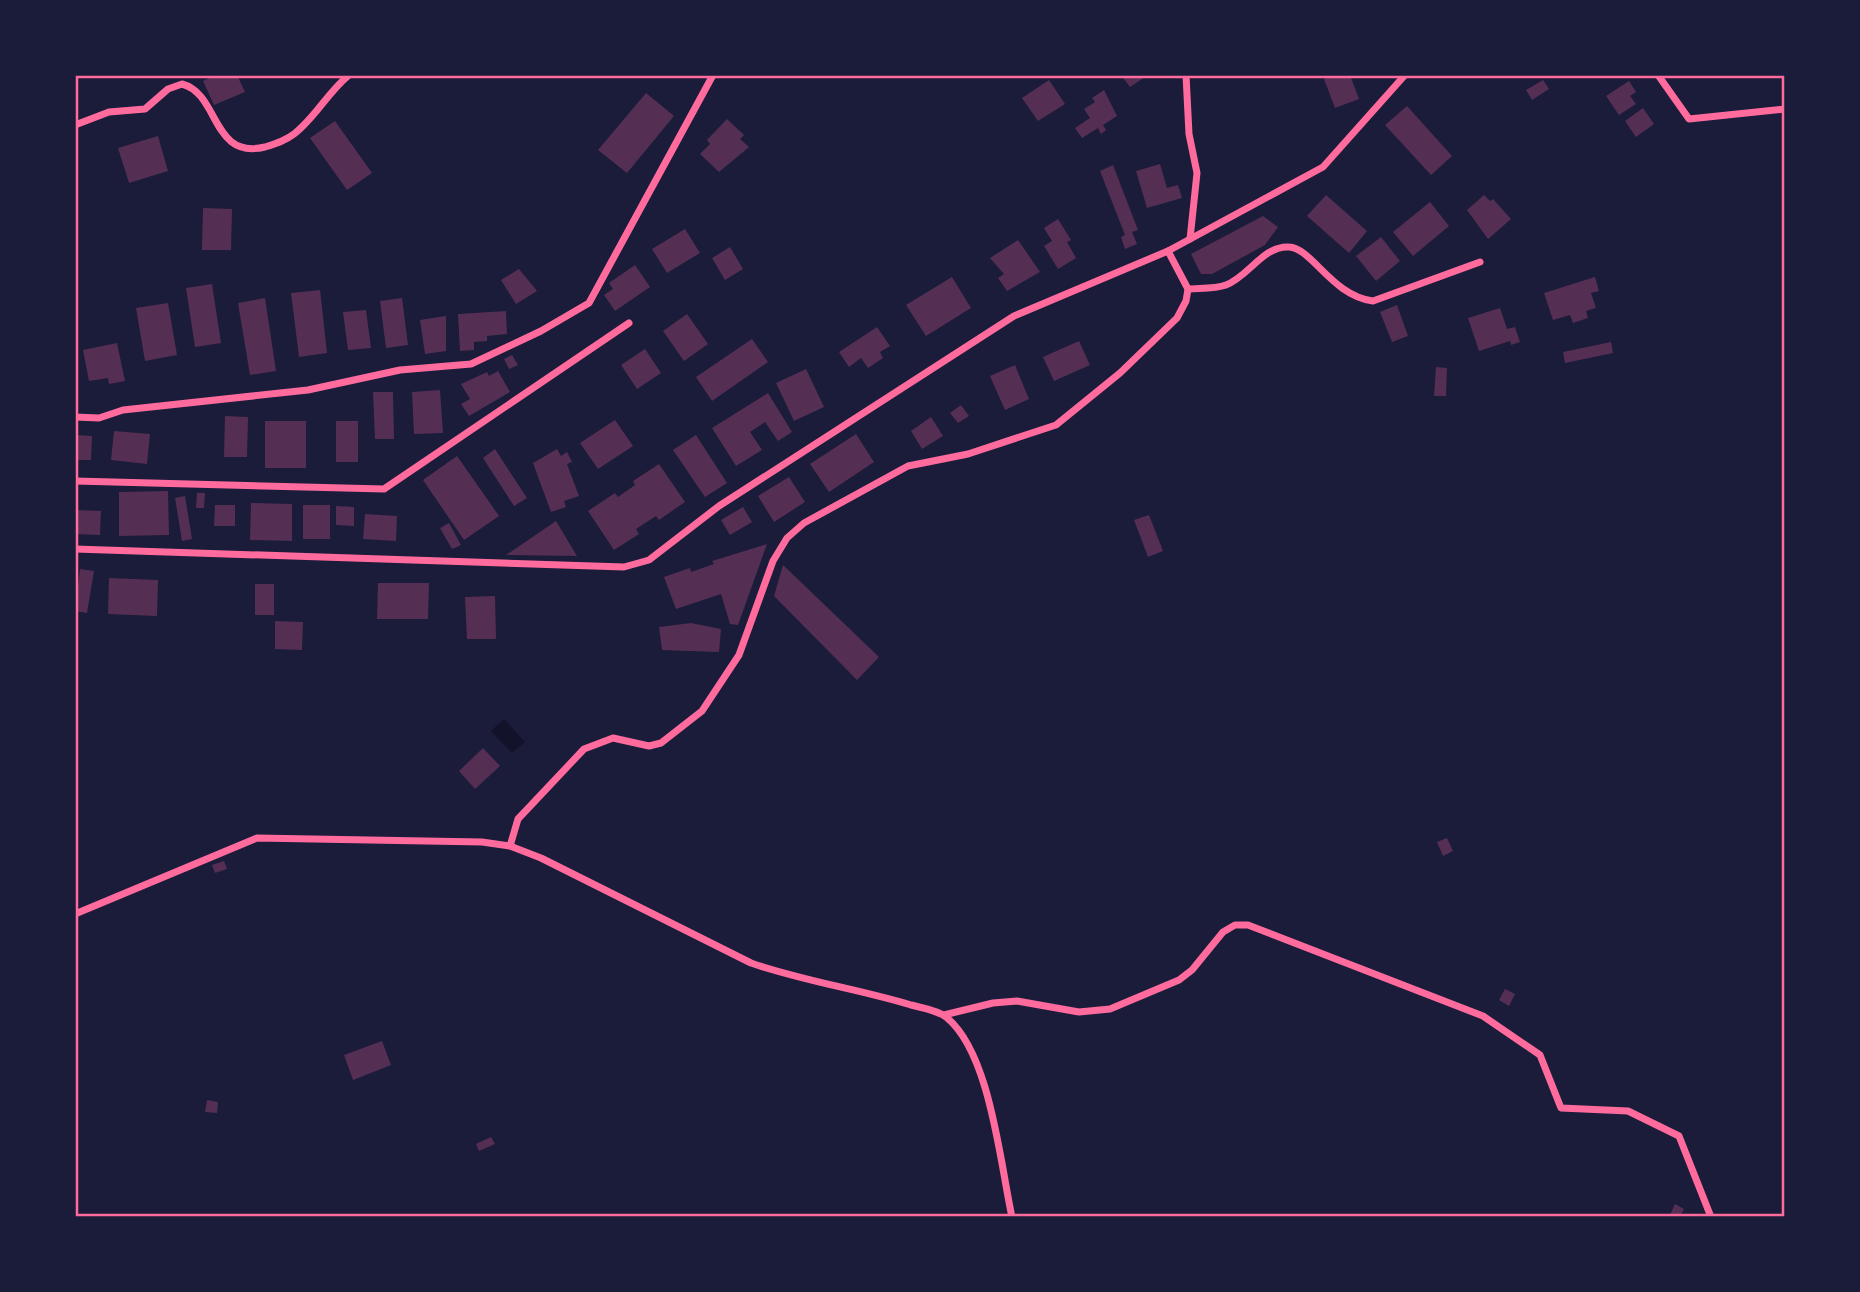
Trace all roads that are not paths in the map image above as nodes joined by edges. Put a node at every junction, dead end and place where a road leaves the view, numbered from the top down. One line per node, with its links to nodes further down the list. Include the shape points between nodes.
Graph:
1 (349, 75): 7 (street, via 295,133 259,148 241,147 229,140 194,90 182,84 168,89 145,109 109,112)
2 (713, 75): 13 (street, via 589,303 541,331 471,364 400,370 308,390 123,410 99,418)
3 (1186, 75): 8 (street, via 1189,134 1197,173)
4 (1405, 75): 8 (street, via 1323,167)
5 (1658, 75): 6 (street, via 1689,119)
6 (1785, 110)
7 (75, 125)
8 (1190, 239): 9 (street)
9 (1168, 251): 11 (street); 15 (street, via 1014,316 719,506 649,560 624,567)
10 (1480, 261): 11 (street, via 1373,301 1339,288 1301,251 1281,247 1224,286)
11 (1188, 289): 16 (street, via 1177,318 1056,425 968,454 908,466 804,523 787,538 773,561 739,655 702,711 661,743 649,746 613,738 584,749 518,819)
12 (629, 323): 14 (street, via 384,489)
13 (75, 417)
14 (75, 481)
15 (75, 549)
16 (510, 846): 17 (street, via 257,838); 18 (street, via 751,964)
17 (75, 914)
18 (944, 1015): 19 (street, via 960,1030 976,1058); 20 (street, via 1017,1001 1079,1012 1110,1009 1179,980 1223,932 1235,925 1248,925 1483,1016 1540,1055 1561,1108 1628,1111 1679,1136)
19 (1012, 1217)
20 (1711, 1217)

